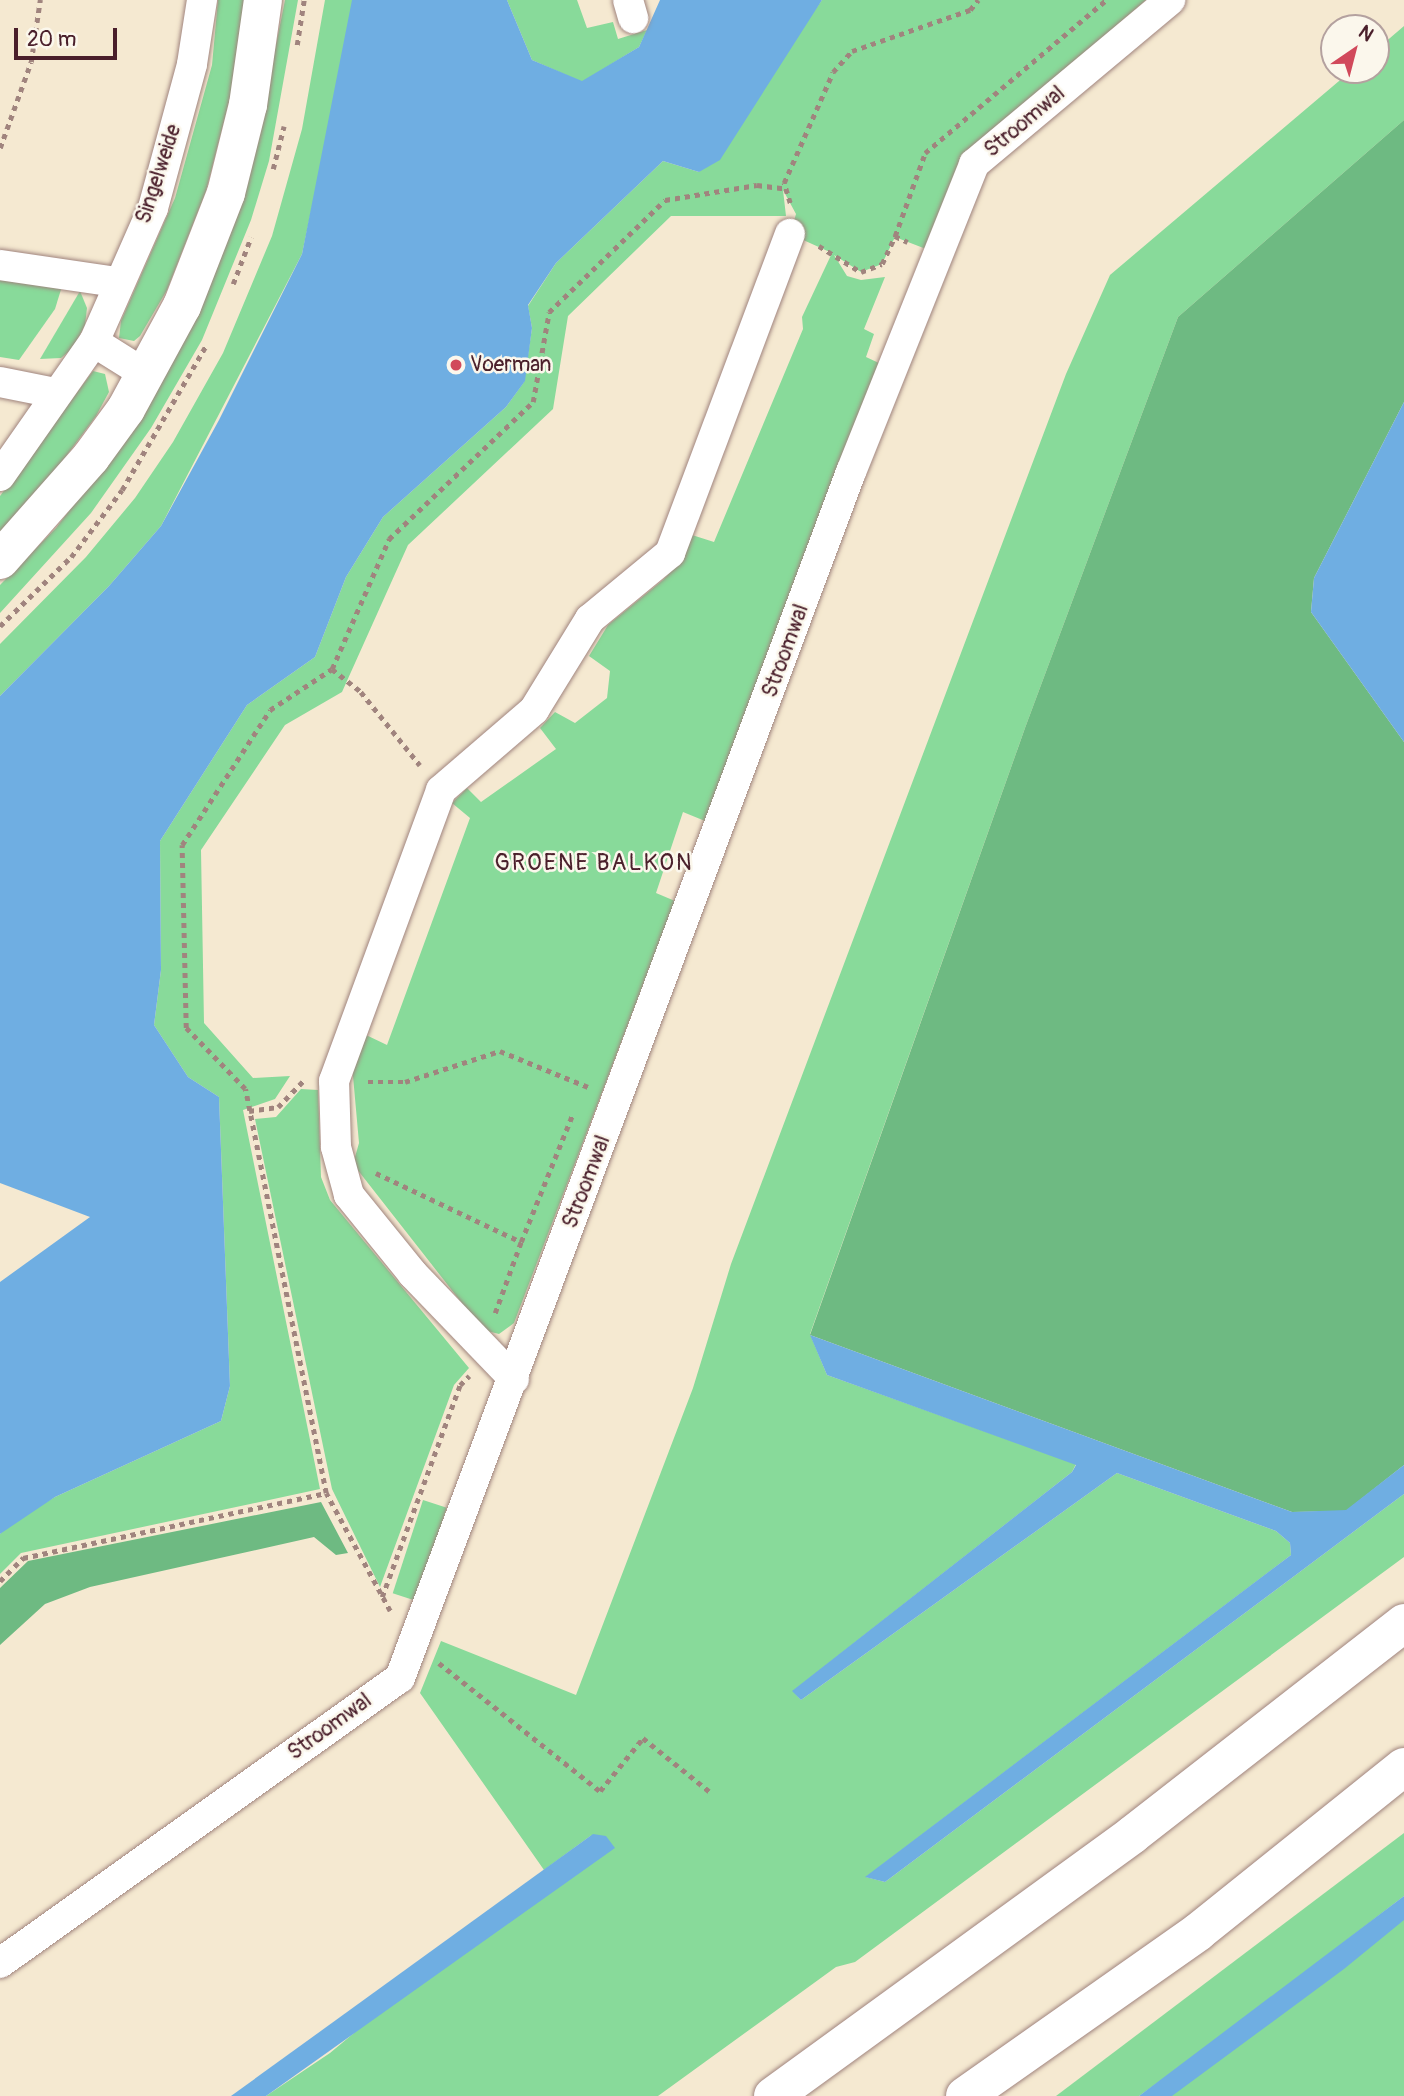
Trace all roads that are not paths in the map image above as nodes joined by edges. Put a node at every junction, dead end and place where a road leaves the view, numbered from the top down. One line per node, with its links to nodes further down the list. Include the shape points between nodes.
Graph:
1 (202, 0): 6 (street, Singelweide, via 192,64 153,208)
2 (263, 0): 8 (main road, via 248,105 226,193 182,306)
3 (1170, 0): 13 (street, Stroomwal, via 974,164 851,472)
4 (790, 234): 13 (street, via 670,553 590,619 534,710 441,790 334,1081 337,1154 349,1195 413,1274)
5 (0, 265): 6 (street)
6 (117, 282): 7 (street, Singelweide)
7 (94, 342): 8 (street); 10 (street, Singelweide)
8 (145, 374): 12 (main road, via 91,457)
9 (0, 382): 10 (street)
10 (55, 393): 11 (street, Singelweide)
11 (0, 476)
12 (0, 559)
13 (514, 1379): 16 (street, Stroomwal, via 400,1678)
14 (1404, 1623): 17 (main road, via 1132,1835)
15 (1404, 1767): 18 (main road, via 1198,1932)
16 (0, 1963)
17 (773, 2096)
18 (965, 2096)

